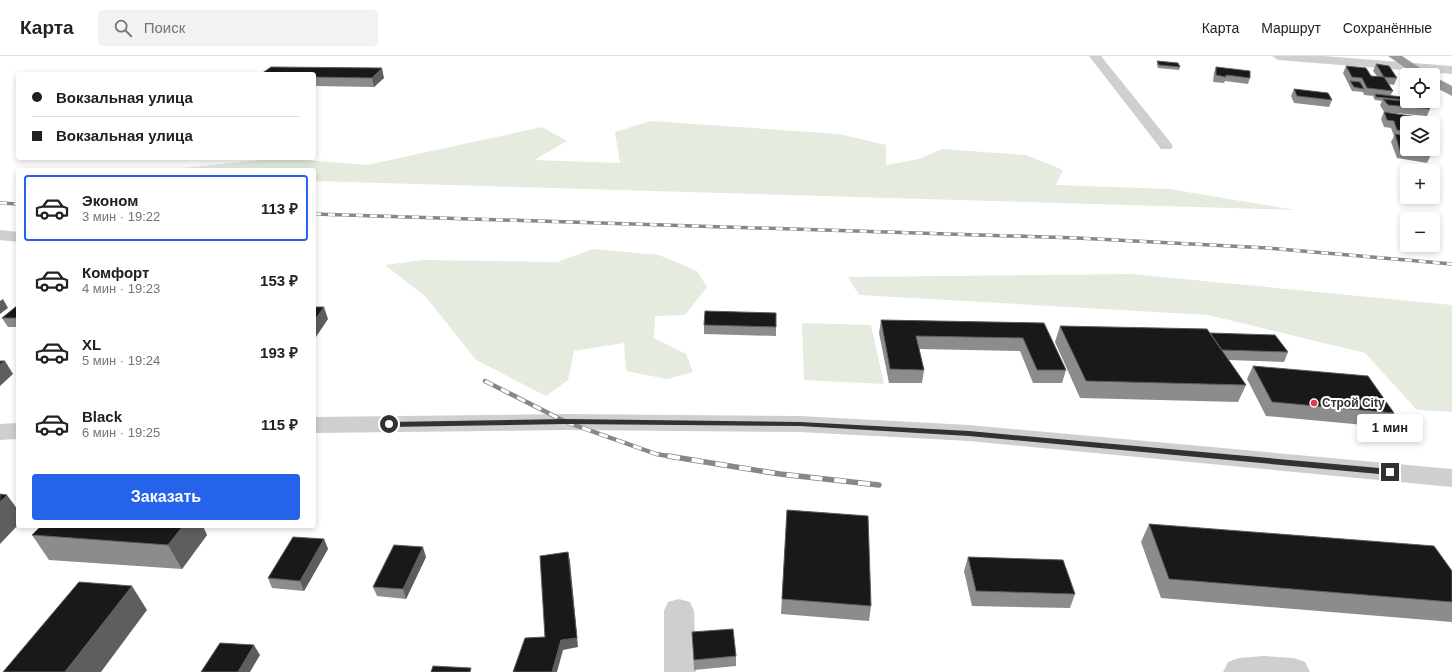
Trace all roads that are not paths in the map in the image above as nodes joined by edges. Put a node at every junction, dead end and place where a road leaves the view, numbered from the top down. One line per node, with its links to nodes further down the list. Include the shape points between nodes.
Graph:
1 (1095, 56): 8 (street)
2 (1278, 56): 4 (street)
3 (1394, 56): 4 (highway)
4 (1412, 67): 5 (street)
5 (1452, 70)
6 (1440, 84): 7 (highway)
7 (1452, 92)
8 (1166, 146)
9 (0, 235): 10 (street)
10 (16, 236)
11 (316, 425): 14 (street, via 566,422 800,424 969,433)
12 (16, 431): 13 (street)
13 (0, 432)
14 (1452, 478)
15 (679, 611): 16 (street)
16 (680, 672)
17 (1239, 672): 18 (street)
18 (1294, 672)

